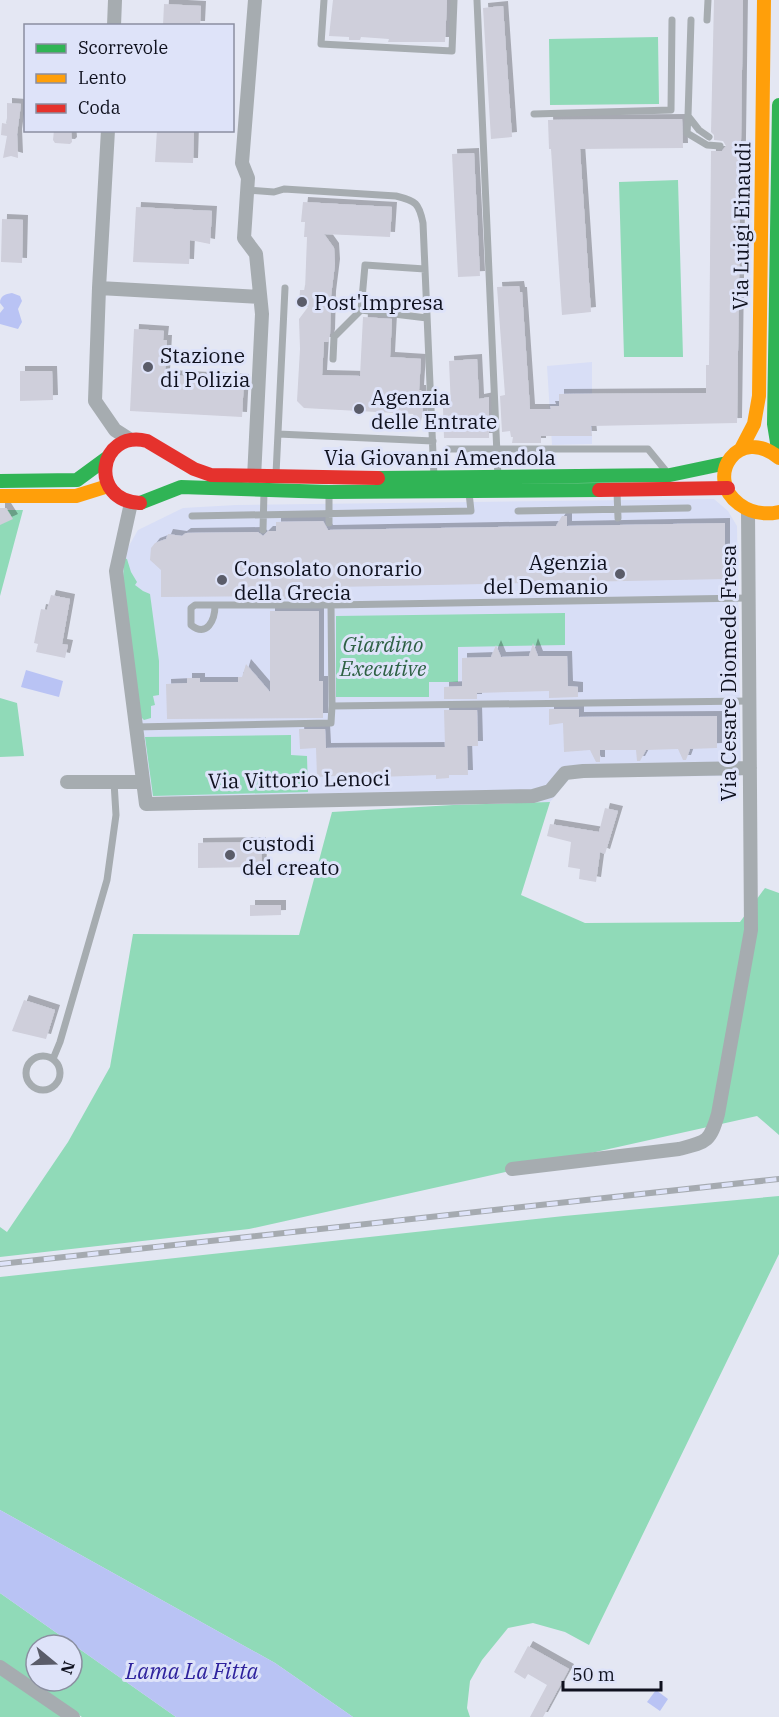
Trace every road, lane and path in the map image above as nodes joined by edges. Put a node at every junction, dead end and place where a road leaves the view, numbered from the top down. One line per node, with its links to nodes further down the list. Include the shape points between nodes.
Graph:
1 (115, 0): 11 (street)
2 (255, 0): 18 (street, via 242,164 248,178)
3 (324, 0): 4 (lane, via 321,44 452,51)
4 (454, 0)
5 (477, 0): 31 (lane)
6 (708, 0): 10 (lane)
7 (764, 0): 32 (main road, Via Luigi Einaudi, via 759,396 752,432)
8 (672, 20): 13 (lane, via 671,110)
9 (691, 20): 14 (lane)
10 (707, 20)
11 (114, 24)
12 (779, 105): 33 (main road, Via Luigi Einaudi, via 774,424)
13 (534, 114)
14 (688, 116): 16 (lane); 17 (lane, via 687,133 707,145)
15 (108, 132): 20 (street)
16 (709, 137)
17 (720, 146)
18 (247, 190): 19 (lane, via 284,189 412,200 420,208 423,223); 22 (street, via 244,238 256,254)
19 (425, 269): 23 (lane, via 364,265); 24 (lane)
20 (99, 288): 22 (street); 27 (street, via 95,401 115,430)
21 (285, 288): 26 (lane)
22 (259, 297): 37 (street, via 262,314)
23 (361, 310): 24 (lane); 25 (lane, via 334,337)
24 (427, 318): 28 (lane)
25 (333, 359)
26 (278, 434): 28 (lane); 38 (lane)
27 (129, 440): 29 (main road, Via Giovanni Amendola, via 150,441); 34 (main road, via 112,450)
28 (433, 441): 39 (lane)
29 (159, 448): 37 (main road, Via Giovanni Amendola, via 204,474); 52 (main road, via 169,465 166,485)
30 (448, 449): 31 (lane)
31 (497, 449): 36 (lane, via 648,449); 40 (lane)
32 (741, 449): 33 (main road, via 760,447); 35 (main road)
33 (779, 456)
34 (107, 458): 41 (main road, via 77,480); 42 (main road)
35 (728, 463): 36 (main road, Via Giovanni Amendola); 44 (main road, via 724,478)
36 (670, 476): 40 (main road, Via Giovanni Amendola)
37 (254, 478): 38 (main road, Via Giovanni Amendola)
38 (276, 478): 39 (main road, Via Giovanni Amendola)
39 (434, 479): 40 (main road, Via Giovanni Amendola)
40 (497, 479)
41 (0, 481)
42 (108, 486): 53 (main road, via 76,496); 54 (main road)
43 (646, 488): 44 (main road, Via Giovanni Amendola); 45 (main road, Via Giovanni Amendola); 57 (lane)
44 (728, 488): 58 (main road)
45 (617, 489): 47 (main road, Via Giovanni Amendola); 56 (lane)
46 (264, 490): 48 (main road, Via Giovanni Amendola); 52 (main road, Via Giovanni Amendola, via 182,487); 65 (lane)
47 (558, 490): 51 (main road, Via Giovanni Amendola); 64 (lane)
48 (329, 492): 49 (main road, Via Giovanni Amendola); 63 (lane)
49 (372, 492): 50 (main road, Via Giovanni Amendola); 61 (lane)
50 (420, 492): 51 (main road, Via Giovanni Amendola); 62 (lane)
51 (469, 492): 62 (lane, via 471,511)
52 (160, 494): 54 (main road, Via Giovanni Amendola, via 151,500)
53 (3, 498)
54 (131, 503): 78 (street, Via Vittorio Lenoci, via 116,571)
55 (688, 507): 57 (lane)
56 (617, 509): 57 (lane); 64 (lane); 67 (lane)
57 (646, 509)
58 (748, 510): 60 (main road, via 768,516); 72 (street, Via Cesare Diomede Fresa)
59 (518, 511): 64 (lane)
60 (779, 512)
61 (371, 513): 62 (lane); 63 (lane)
62 (421, 513)
63 (329, 514): 65 (lane); 68 (lane)
64 (562, 514)
65 (263, 515): 66 (lane); 69 (lane)
66 (192, 516)
67 (618, 518)
68 (329, 523)
69 (263, 530)
70 (565, 592): 73 (lane)
71 (331, 596): 75 (lane)
72 (748, 598): 73 (lane, via 619,597); 76 (street, Via Cesare Diomede Fresa)
73 (565, 601): 75 (lane)
74 (215, 605): 74 (lane, via 209,627 203,630 191,625 191,608); 75 (lane, via 264,601)
75 (331, 605): 77 (lane)
76 (749, 701): 77 (lane); 79 (street, Via Cesare Diomede Fresa)
77 (332, 706): 78 (lane, via 331,723)
78 (135, 727): 82 (street, Via Vittorio Lenoci)
79 (750, 768): 82 (street, Via Vittorio Lenoci, via 565,773 550,790 533,796 146,804); 84 (street, Via Cesare Diomede Fresa, via 751,930 712,1133 702,1143 679,1149)
80 (68, 782): 81 (street)
81 (114, 782): 82 (street); 83 (lane, via 116,815 107,880)
82 (143, 782)
83 (53, 1059): 83 (lane, via 60,1074 55,1084 46,1089 35,1088 26,1074 29,1064 42,1056)
84 (512, 1169)
85 (0, 1667): 86 (street)
86 (73, 1717)

